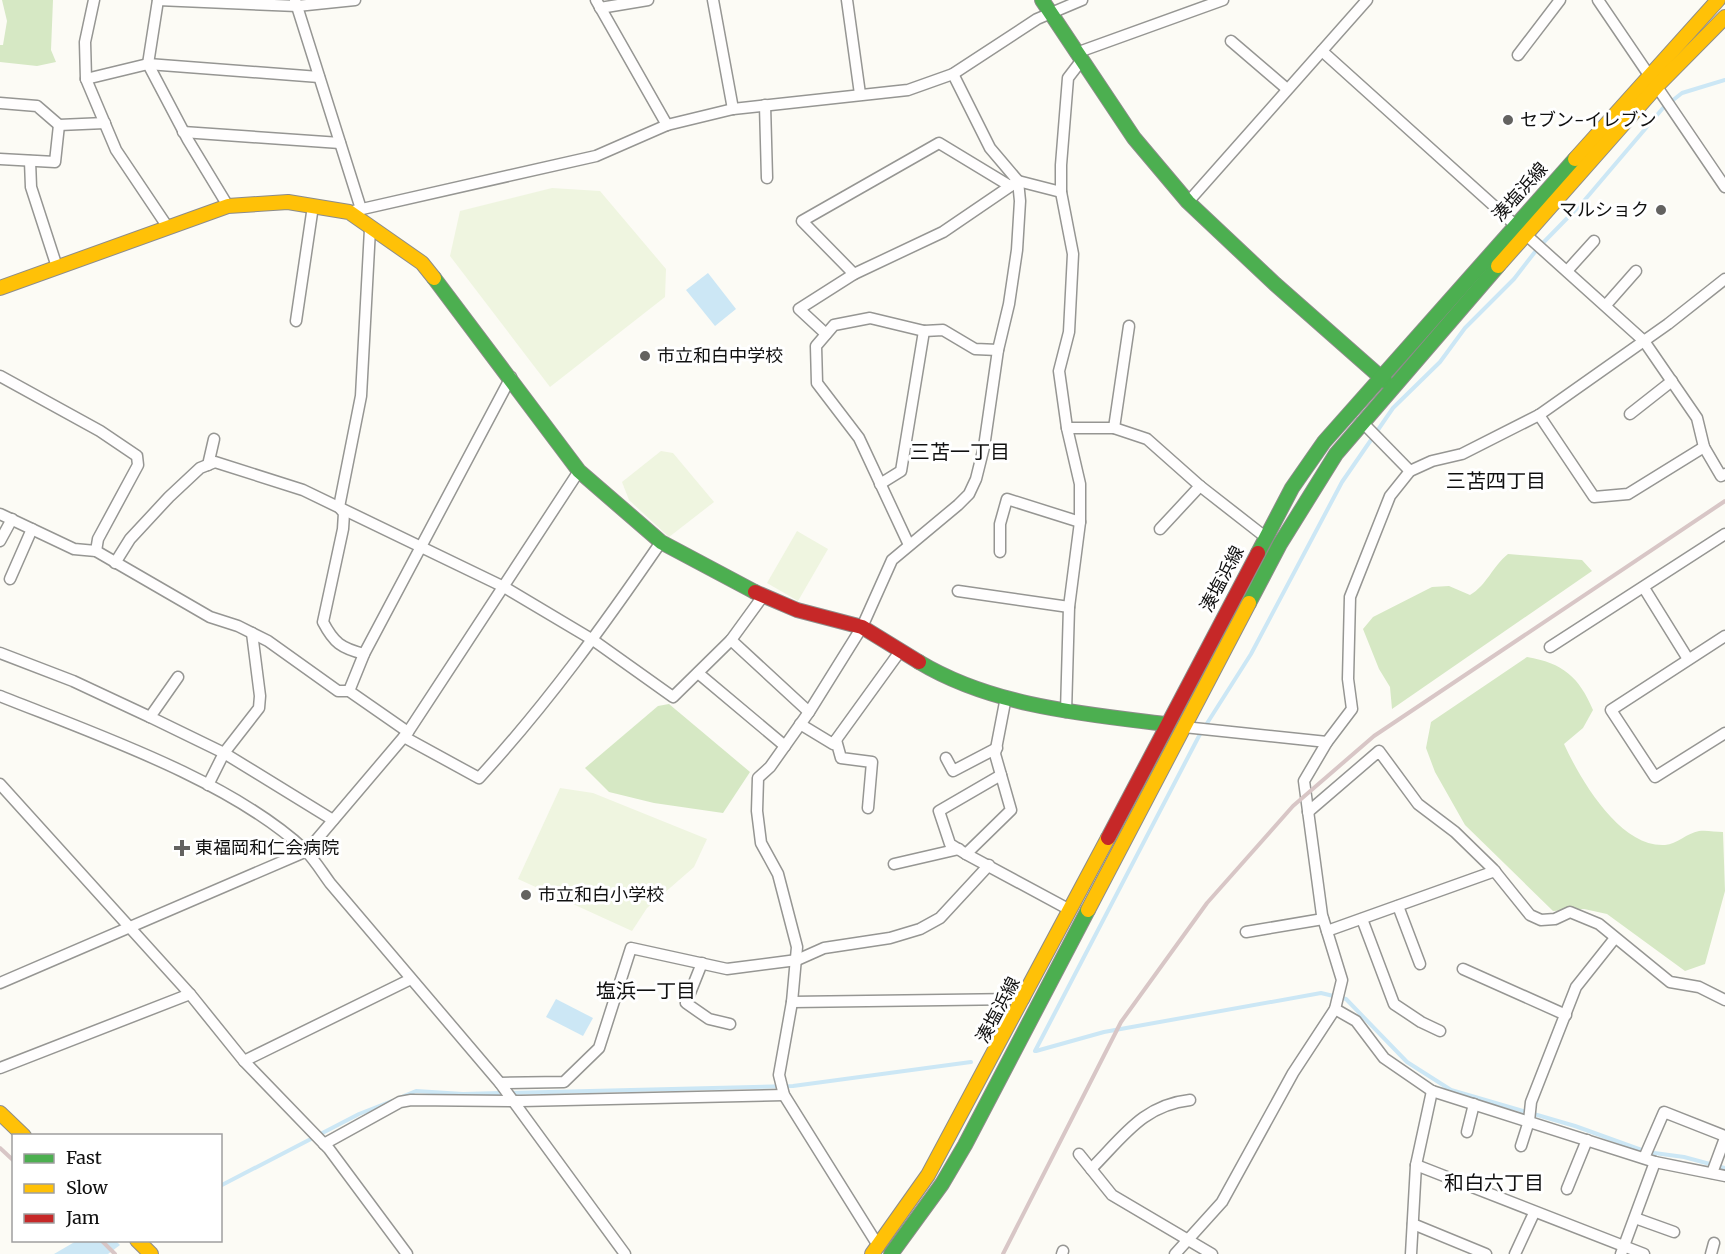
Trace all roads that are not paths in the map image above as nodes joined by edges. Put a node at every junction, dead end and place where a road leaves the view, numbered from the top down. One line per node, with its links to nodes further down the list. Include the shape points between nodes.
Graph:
1 (94, 0): 25 (street, via 86,42)
2 (158, 0): 14 (street); 22 (street)
3 (355, 0): 14 (street)
4 (648, 0): 15 (street)
5 (713, 0): 31 (street)
6 (848, 0): 28 (street)
7 (1042, 0): 16 (main road)
8 (1082, 0): 16 (street)
9 (1223, 0): 21 (street)
10 (1560, 0): 20 (street)
11 (1598, 0): 26 (street)
12 (1718, 0): 26 (main road, 湊塩浜線)
13 (1363, 1): 19 (street)
14 (296, 3): 24 (street)
15 (598, 4): 34 (street)
16 (1051, 15): 21 (main road); 23 (street, via 1037,19)
17 (1725, 17): 26 (main road, 湊塩浜線)
18 (1231, 41): 27 (street)
19 (1322, 51): 27 (street); 49 (street)
20 (1518, 55)
21 (1078, 57): 42 (street, via 1068,78); 43 (main road, via 1134,138)
22 (148, 64): 24 (street); 25 (street); 35 (street)
23 (953, 74): 28 (street, via 908,90); 40 (street, via 990,148)
24 (320, 77): 36 (street)
25 (86, 79): 32 (street)
26 (1653, 80): 41 (street); 49 (main road, 湊塩浜線)
27 (1287, 89): 43 (street)
28 (860, 94): 30 (street)
29 (0, 103): 33 (street, via 37,106)
30 (765, 105): 31 (street); 39 (street)
31 (733, 109): 34 (street)
32 (105, 123): 33 (street); 47 (street, via 116,150)
33 (59, 125): 38 (street, via 55,162)
34 (668, 125): 46 (street, via 596,156)
35 (183, 132): 36 (street); 44 (street)
36 (340, 143): 46 (street)
37 (0, 159): 38 (street)
38 (30, 161): 51 (street, via 31,187)
39 (767, 178)
40 (1014, 183): 42 (street); 54 (street, via 943,232); 54 (street, via 939,143 802,222); 63 (street, via 1020,201 1017,250)
41 (1725, 187)
42 (1061, 192): 72 (street, via 1073,254 1069,332 1059,371)
43 (1188, 202): 65 (main road)
44 (228, 206): 45 (main road, via 288,202); 47 (main road)
45 (313, 206): 46 (main road); 58 (street)
46 (355, 211): 48 (main road)
47 (167, 226): 51 (main road)
48 (370, 229): 66 (main road, via 422,263); 82 (street, via 361,396)
49 (1520, 230): 52 (street); 65 (main road, 湊塩浜線); 68 (main road, 湊塩浜線)
50 (1594, 240): 52 (street)
51 (57, 267): 56 (main road)
52 (1567, 271): 57 (street)
53 (1636, 271): 57 (street)
54 (854, 274): 61 (street, via 800,309)
55 (1725, 279): 62 (street)
56 (0, 288)
57 (1606, 305): 62 (street)
58 (296, 321)
59 (1129, 326): 73 (street)
60 (924, 331): 61 (street, via 870,318 834,325); 63 (street, via 943,330 975,349); 80 (street, via 901,471)
61 (826, 334): 80 (street, via 816,346 817,383 859,438)
62 (1644, 341): 67 (street); 70 (street)
63 (998, 350): 92 (street, via 984,447 969,494)
64 (0, 376): 94 (street, via 137,456 138,465 98,539)
65 (1379, 376): 68 (main road); 89 (main road, 湊塩浜線, via 1324,442)
66 (511, 377): 77 (main road); 93 (street)
67 (1672, 381): 69 (street); 75 (street, via 1697,418)
68 (1392, 386): 71 (main road, 湊塩浜線)
69 (1629, 414)
70 (1539, 416): 75 (street, via 1594,497 1628,494); 78 (street, via 1462,454)
71 (1362, 422): 78 (street); 123 (main road, 湊塩浜線, via 1306,498)
72 (1068, 428): 73 (street); 85 (street, via 1080,484)
73 (1114, 428): 81 (street, via 1147,439)
74 (214, 439): 76 (street)
75 (1704, 447): 79 (street, via 1721,476)
76 (207, 465): 82 (street, via 215,462 303,490); 96 (street, via 156,510)
77 (579, 471): 91 (main road); 98 (street)
78 (1410, 471): 127 (street, via 1390,496 1350,597 1348,678 1352,709)
79 (1725, 474)
80 (880, 484): 92 (street)
81 (1200, 486): 87 (street); 89 (street)
82 (339, 507): 93 (street); 111 (street, via 344,513 343,529 323,622 332,640)
83 (0, 514): 84 (street)
84 (12, 519): 86 (street); 90 (street)
85 (1080, 522): 95 (street, via 1007,499 1000,524); 102 (street)
86 (32, 529): 94 (street, via 74,549); 97 (street)
87 (1160, 529)
88 (1725, 534): 99 (street)
89 (1264, 536): 122 (main road, 湊塩浜線)
90 (0, 541)
91 (660, 542): 101 (main road); 106 (street)
92 (909, 545): 103 (street, via 892,560)
93 (420, 546): 98 (street); 111 (street)
94 (96, 551): 96 (street)
95 (1000, 552)
96 (115, 563): 104 (street, via 210,617)
97 (10, 579)
98 (504, 587): 106 (street); 125 (street)
99 (1644, 588): 108 (street); 112 (street)
100 (958, 591): 102 (street)
101 (763, 596): 103 (main road, via 816,616); 107 (street)
102 (1069, 607): 119 (street)
103 (862, 627): 109 (main road); 118 (street)
104 (252, 633): 115 (street, via 338,691); 130 (street, via 259,708)
105 (1725, 636): 112 (street)
106 (593, 640): 113 (street, via 673,697); 125 (street, via 527,725 479,778)
107 (731, 640): 113 (street); 118 (street)
108 (1550, 647)
109 (901, 650): 117 (main road, via 944,677); 126 (street)
110 (0, 653): 120 (street)
111 (364, 654): 115 (street)
112 (1688, 659): 124 (street, via 1611,710 1655,777)
113 (698, 673): 128 (street)
114 (178, 677): 120 (street)
115 (349, 691): 125 (street)
116 (0, 696): 134 (street, via 127,747)
117 (1006, 697): 119 (main road); 129 (street)
118 (809, 712): 121 (street)
119 (1066, 712): 122 (main road)
120 (150, 717): 130 (street)
121 (800, 724): 126 (street, via 833,744); 128 (street)
122 (1166, 724): 144 (main road, 湊塩浜線)
123 (1184, 727): 127 (street); 200 (main road, 湊塩浜線, via 965,1145 923,1213)
124 (1725, 733)
125 (406, 734): 137 (street)
126 (836, 740): 135 (street, via 841,758 872,762)
127 (1327, 742): 136 (street, via 1304,781)
128 (785, 746): 151 (street, via 758,778 757,811 761,843 778,874)
129 (997, 747): 131 (street, via 953,771); 132 (street)
130 (224, 753): 134 (street); 137 (street)
131 (946, 758)
132 (1001, 775): 139 (street, via 1011,810); 139 (street, via 939,811 950,844)
133 (0, 784): 147 (street)
134 (208, 785): 138 (street, via 271,822)
135 (868, 808)
136 (1308, 812): 142 (street, via 1379,751 1418,804 1455,832); 145 (street)
137 (333, 820): 138 (street)
138 (307, 851): 147 (street); 155 (street)
139 (962, 851): 140 (street); 141 (street)
140 (894, 864)
141 (989, 865): 144 (street); 151 (street, via 940,918 920,929 890,938 824,948)
142 (1495, 872): 143 (street); 150 (street, via 1530,915 1542,920 1570,912 1599,924)
143 (1398, 906): 146 (street); 153 (street)
144 (1070, 910): 158 (main road, 湊塩浜線)
145 (1323, 919): 148 (street); 149 (street)
146 (1362, 919): 148 (street); 164 (street, via 1394,1004)
147 (130, 927): 156 (street); 157 (street)
148 (1327, 931): 161 (street, via 1342,980)
149 (1246, 932)
150 (1615, 938): 159 (street, via 1671,982 1699,987); 162 (street, via 1576,987)
151 (797, 960): 152 (street, via 727,969); 160 (street)
152 (702, 963): 163 (street, via 686,1003 709,1019); 167 (street, via 631,948 599,1048 564,1082)
153 (1420, 964)
154 (1463, 969): 162 (street)
155 (411, 979): 165 (street); 167 (street)
156 (0, 983)
157 (190, 994): 165 (street); 166 (street)
158 (1024, 999): 160 (street); 195 (main road, 湊塩浜線, via 928,1175)
159 (1725, 1000)
160 (792, 1002): 169 (street, via 779,1075)
161 (1335, 1009): 168 (street, via 1356,1021 1384,1058); 192 (street, via 1293,1073 1222,1202)
162 (1566, 1015): 174 (street)
163 (730, 1024)
164 (1440, 1031)
165 (244, 1060): 179 (street)
166 (0, 1068)
167 (500, 1083): 170 (street)
168 (1432, 1091): 172 (street); 183 (street)
169 (784, 1095): 170 (street); 195 (street)
170 (512, 1100): 179 (street, via 400,1102); 199 (street)
171 (1190, 1100): 185 (street, via 1158,1106)
172 (1474, 1104): 174 (street); 175 (street)
173 (0, 1113): 176 (main road)
174 (1529, 1115): 178 (street); 180 (street)
175 (1467, 1132)
176 (22, 1134)
177 (1725, 1137): 182 (street, via 1664,1112); 184 (street)
178 (1587, 1140): 182 (street); 187 (street)
179 (324, 1144): 198 (street)
180 (1521, 1146)
181 (1080, 1154): 185 (street)
182 (1650, 1160): 184 (street); 189 (street)
183 (1416, 1165): 188 (street); 190 (street)
184 (1714, 1168): 186 (street)
185 (1091, 1169): 192 (street, via 1112,1195)
186 (1725, 1176)
187 (1567, 1190)
188 (1534, 1213): 196 (street); 205 (street)
189 (1635, 1218): 191 (street); 196 (street)
190 (1413, 1224): 203 (street); 204 (street)
191 (1674, 1232)
192 (1187, 1240): 201 (street); 202 (street)
193 (139, 1242): 197 (main road)
194 (1714, 1243): 207 (street)
195 (875, 1250)
196 (1621, 1250): 206 (street)
197 (151, 1254)
198 (407, 1254)
199 (625, 1254)
200 (891, 1254)
201 (1175, 1254)
202 (1212, 1254)
203 (1411, 1254)
204 (1486, 1254)
205 (1515, 1254)
206 (1644, 1254)
207 (1711, 1254)

